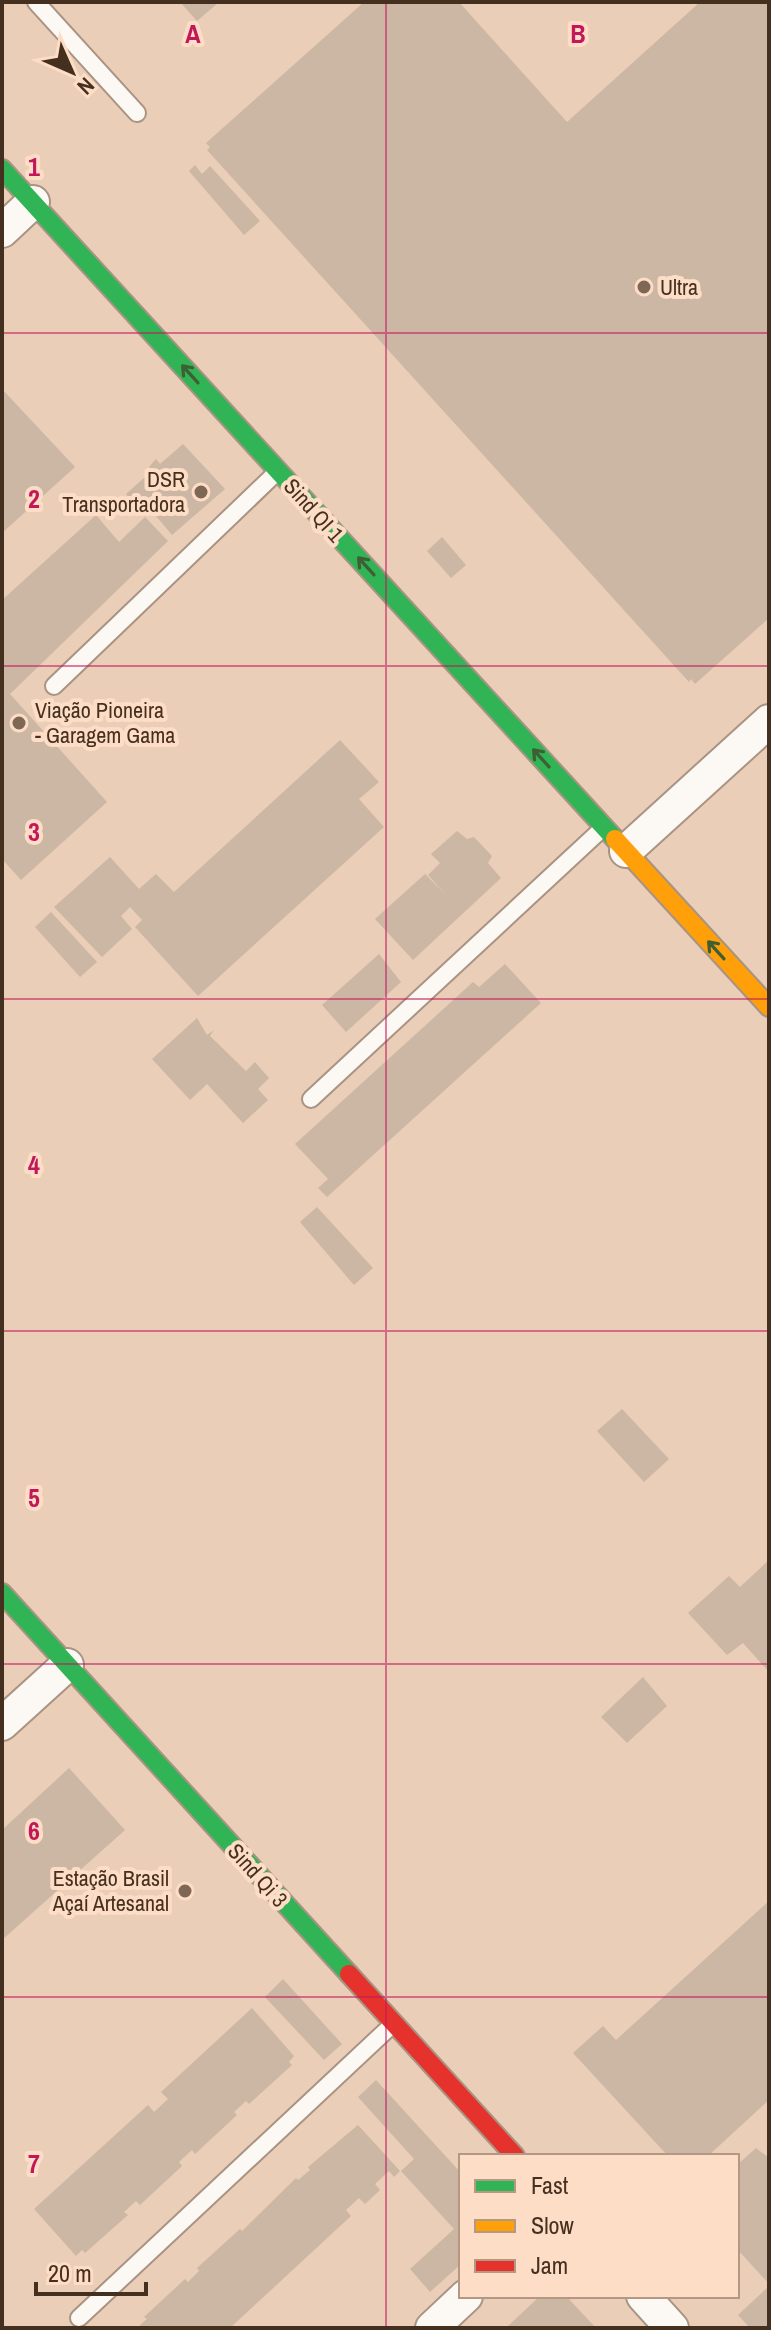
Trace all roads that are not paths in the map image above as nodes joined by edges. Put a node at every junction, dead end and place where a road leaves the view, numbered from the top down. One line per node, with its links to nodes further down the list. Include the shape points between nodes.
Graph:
1 (36, 2): 2 (lane)
2 (137, 113)
3 (2, 169): 4 (street, Sind QI 1)
4 (33, 202): 5 (street); 6 (street, Sind QI 1, one-way to 4)
5 (2, 231)
6 (279, 471): 7 (lane); 9 (street, Sind QI 1, one-way to 6)
7 (54, 686)
8 (769, 721): 10 (street)
9 (604, 827): 10 (street, Sind QI 1); 12 (lane)
10 (626, 851): 11 (street, Sind QI 1, one-way to 10)
11 (769, 1007)
12 (311, 1099)
13 (2, 1593): 14 (street, Sind Qi 3)
14 (67, 1665): 15 (street); 16 (street, Sind Qi 3)
15 (2, 1724)
16 (393, 2024): 17 (street, Sind Qi 3); 20 (lane)
17 (513, 2154)
18 (464, 2298): 21 (street)
19 (645, 2298): 22 (street)
20 (79, 2318)
21 (432, 2328)
22 (672, 2328)

